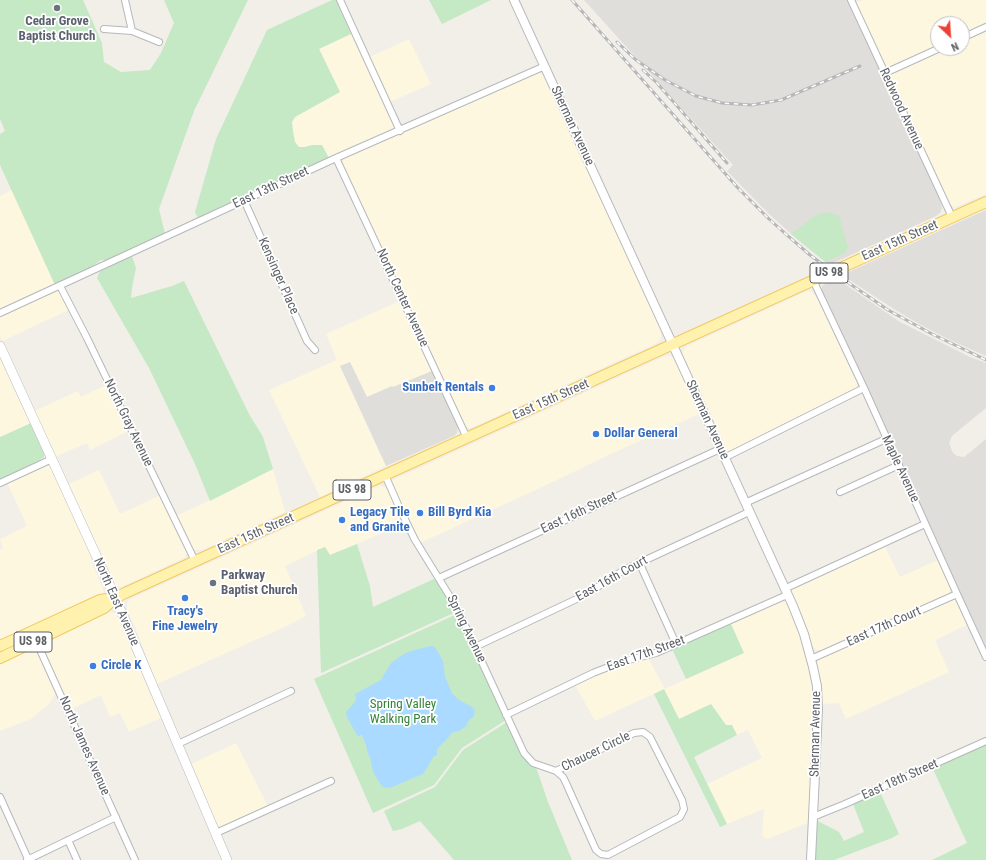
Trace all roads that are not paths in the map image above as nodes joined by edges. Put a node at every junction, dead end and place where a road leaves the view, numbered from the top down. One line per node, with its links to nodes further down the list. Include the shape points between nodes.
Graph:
1 (125, 0): 7 (street)
2 (340, 0): 13 (street)
3 (514, 0): 11 (street, Sherman Avenue)
4 (851, 0): 12 (street, Redwood Avenue)
5 (986, 27): 8 (street)
6 (104, 29): 7 (street)
7 (132, 31): 9 (street)
8 (970, 34)
9 (159, 42)
10 (930, 53): 12 (street)
11 (544, 66): 13 (street, East 13th Street); 21 (street, Sherman Avenue)
12 (885, 73): 17 (street, Redwood Avenue)
13 (400, 131): 14 (street, East 13th Street)
14 (336, 158): 15 (street, East 13th Street); 25 (street, North Center Avenue)
15 (244, 200): 19 (street, East 13th Street); 23 (street, Kensinger Place, via 307,341)
16 (986, 202): 17 (main road, East 15th Street / US 98)
17 (952, 217): 18 (main road, East 15th Street / US 98)
18 (813, 280): 21 (main road, East 15th Street / US 98); 24 (street, Maple Avenue)
19 (60, 286): 20 (street, East 13th Street); 37 (street, North Gray Avenue)
20 (0, 314)
21 (672, 344): 25 (main road, East 15th Street / US 98); 27 (street, Sherman Avenue)
22 (0, 346): 29 (main road, North East Avenue)
23 (315, 350)
24 (864, 388): 26 (street, Maple Avenue); 28 (street)
25 (467, 438): 31 (main road, East 15th Street / US 98)
26 (886, 439): 30 (street, Maple Avenue); 34 (street)
27 (720, 449): 28 (street, Sherman Avenue); 39 (street, East 16th Street)
28 (724, 458): 34 (street, Sherman Avenue)
29 (52, 459): 32 (street); 42 (main road, North East Avenue)
30 (899, 465): 33 (street); 36 (street, Maple Avenue)
31 (385, 475): 37 (main road, East 15th Street / US 98); 39 (street, Spring Avenue, via 415,540)
32 (0, 483)
33 (840, 492)
34 (745, 503): 35 (street, Sherman Avenue)
35 (749, 512): 38 (street, East 16th Court); 40 (street, Sherman Avenue)
36 (925, 524): 40 (street, East 17th Street); 41 (street, Maple Avenue)
37 (196, 561): 42 (main road, East 15th Street / US 98)
38 (640, 562): 44 (street); 46 (street, East 16th Court, via 585,595)
39 (439, 578): 46 (street, Spring Avenue, via 457,608)
40 (786, 592): 44 (street, East 17th Street); 49 (street, Sherman Avenue)
41 (957, 594): 47 (street, Maple Avenue); 49 (street, East 17th Court)
42 (115, 598): 43 (main road, East 15th Street / US 98, via 100,600); 53 (main road, North East Avenue)
43 (34, 636): 45 (main road, East 15th Street / US 98); 48 (main road, East 15th Street / US 98); 57 (street, North James Avenue)
44 (676, 644): 51 (street, East 17th Street, via 593,673)
45 (0, 646)
46 (475, 647): 51 (street, Spring Avenue)
47 (986, 657)
48 (0, 658)
49 (812, 659): 58 (street, Sherman Avenue, via 818,709)
50 (291, 691): 53 (street)
51 (506, 715): 54 (street, Spring Avenue, via 528,758 534,763)
52 (986, 742): 58 (street, East 18th Street)
53 (178, 744): 59 (main road, North East Avenue)
54 (556, 771): 54 (street, Chaucer Circle, via 566,783 596,850 601,854 608,854 680,817 684,809 682,800 650,737 643,732 634,733)
55 (332, 781): 59 (street)
56 (0, 797): 61 (street)
57 (116, 817): 60 (street); 63 (street, North James Avenue)
58 (813, 817): 65 (street, Sherman Avenue)
59 (216, 834): 64 (main road, North East Avenue)
60 (68, 840): 61 (street); 62 (street)
61 (27, 860)
62 (77, 860)
63 (135, 860)
64 (227, 860)
65 (811, 860)

